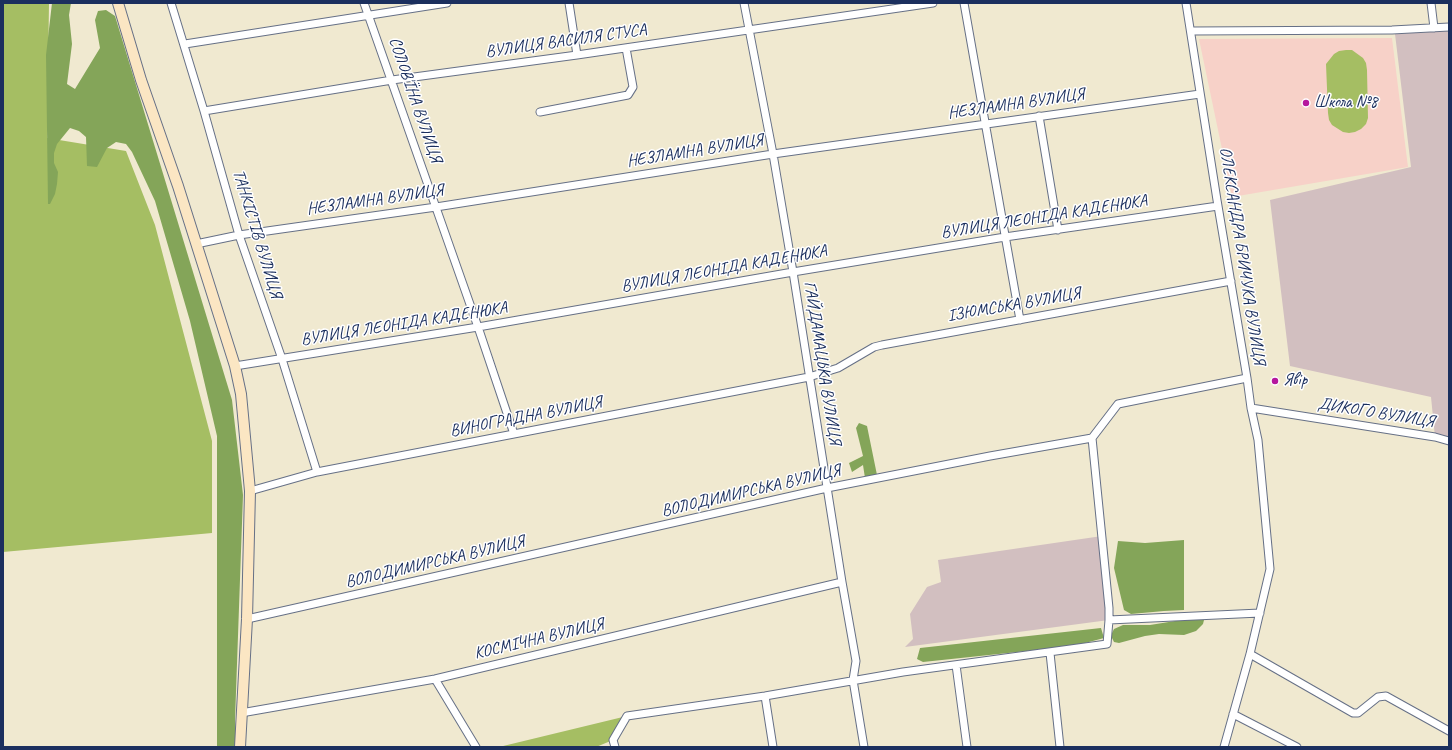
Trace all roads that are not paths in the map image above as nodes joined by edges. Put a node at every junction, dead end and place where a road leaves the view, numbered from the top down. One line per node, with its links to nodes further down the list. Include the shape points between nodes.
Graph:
1 (118, 3): 31 (street)
2 (171, 3): 16 (street, ТАНКІСТІВ ВУЛИЦЯ)
3 (364, 3): 11 (street, СОЛОВ'ЇНА ВУЛИЦЯ)
4 (448, 3): 11 (street)
5 (569, 3): 18 (street)
6 (744, 3): 14 (street, ГАЙДАМАЦЬКА ВУЛИЦЯ)
7 (933, 3): 14 (street, ВУЛИЦЯ ВАСИЛЯ СТУСА)
8 (964, 3): 24 (street)
9 (1186, 3): 15 (street, ОЛЕКСАНДРА БРИЧУКА ВУЛИЦЯ)
10 (1431, 3): 13 (street)
11 (368, 15): 16 (street); 19 (street, СОЛОВ'ЇНА ВУЛИЦЯ)
12 (1449, 27): 13 (street)
13 (1434, 28): 15 (street)
14 (748, 30): 17 (street, ВУЛИЦЯ ВАСИЛЯ СТУСА); 25 (street, ГАЙДАМАЦЬКА ВУЛИЦЯ)
15 (1191, 31): 20 (street, ОЛЕКСАНДРА БРИЧУКА ВУЛИЦЯ)
16 (185, 44): 21 (street, ТАНКІСТІВ ВУЛИЦЯ)
17 (626, 48): 18 (street, ВУЛИЦЯ ВАСИЛЯ СТУСА); 22 (street, via 633,87 628,95)
18 (577, 55): 19 (street, ВУЛИЦЯ ВАСИЛЯ СТУСА)
19 (392, 80): 21 (street, ВУЛИЦЯ ВАСИЛЯ СТУСА); 27 (street, СОЛОВ'ЇНА ВУЛИЦЯ)
20 (1200, 94): 23 (street, НЕЗЛАМНА ВУЛИЦЯ); 26 (street, ОЛЕКСАНДРА БРИЧУКА ВУЛИЦЯ)
21 (204, 111): 29 (street, ТАНКІСТІВ ВУЛИЦЯ)
22 (540, 112)
23 (1039, 116): 24 (street, НЕЗЛАМНА ВУЛИЦЯ); 28 (street)
24 (985, 124): 25 (street, НЕЗЛАМНА ВУЛИЦЯ); 30 (street)
25 (773, 154): 27 (street, НЕЗЛАМНА ВУЛИЦЯ); 32 (street, ГАЙДАМАЦЬКА ВУЛИЦЯ)
26 (1218, 206): 28 (street, ВУЛИЦЯ ЛЕОНІДА КАДЕНЮКА); 33 (street, ОЛЕКСАНДРА БРИЧУКА ВУЛИЦЯ)
27 (436, 207): 29 (street, НЕЗЛАМНА ВУЛИЦЯ); 35 (street, СОЛОВ'ЇНА ВУЛИЦЯ)
28 (1058, 230): 30 (street, ВУЛИЦЯ ЛЕОНІДА КАДЕНЮКА)
29 (239, 235): 31 (street, НЕЗЛАМНА ВУЛИЦЯ); 36 (street, ТАНКІСТІВ ВУЛИЦЯ)
30 (1005, 237): 32 (street, ВУЛИЦЯ ЛЕОНІДА КАДЕНЮКА); 34 (street)
31 (196, 244): 37 (street)
32 (793, 272): 35 (street, ВУЛИЦЯ ЛЕОНІДА КАДЕНЮКА); 38 (street, ГАЙДАМАЦЬКА ВУЛИЦЯ)
33 (1231, 281): 34 (street, ІЗЮМСЬКА ВУЛИЦЯ); 39 (street, ОЛЕКСАНДРА БРИЧУКА ВУЛИЦЯ)
34 (1020, 320): 38 (street, ІЗЮМСЬКА ВУЛИЦЯ, via 874,347 838,368)
35 (478, 327): 36 (street, ВУЛИЦЯ ЛЕОНІДА КАДЕНЮКА); 41 (street, СОЛОВ'ЇНА ВУЛИЦЯ)
36 (282, 359): 37 (street, ВУЛИЦЯ ЛЕОНІДА КАДЕНЮКА); 44 (street, ТАНКІСТІВ ВУЛИЦЯ)
37 (235, 366): 46 (street, via 241,394)
38 (808, 377): 41 (street, ВИНОГРАДНА ВУЛИЦЯ); 45 (street, ГАЙДАМАЦЬКА ВУЛИЦЯ)
39 (1247, 378): 40 (street, ОЛЕКСАНДРА БРИЧУКА ВУЛИЦЯ); 42 (street, via 1118,404)
40 (1251, 408): 43 (street, ДИКОГО ВУЛИЦЯ); 48 (street, ОЛЕКСАНДРА БРИЧУКА ВУЛИЦЯ, via 1258,440 1270,569)
41 (514, 434): 44 (street, ВИНОГРАДНА ВУЛИЦЯ)
42 (1092, 438): 45 (street, ВОЛОДИМИРСЬКА ВУЛИЦЯ); 50 (street)
43 (1449, 441)
44 (317, 472): 46 (street, ВИНОГРАДНА ВУЛИЦЯ)
45 (827, 488): 47 (street, ГАЙДАМАЦЬКА ВУЛИЦЯ); 49 (street, ВОЛОДИМИРСЬКА ВУЛИЦЯ)
46 (250, 491): 49 (street)
47 (842, 582): 54 (street, КОСМІЧНА ВУЛИЦЯ); 55 (street, ГАЙДАМАЦЬКА ВУЛИЦЯ, via 856,661)
48 (1260, 613): 50 (street); 52 (street, ОЛЕКСАНДРА БРИЧУКА ВУЛИЦЯ)
49 (247, 619): 57 (street)
50 (1110, 620): 51 (street, via 1107,644)
51 (1050, 653): 53 (street); 66 (street)
52 (1250, 654): 58 (street, ОЛЕКСАНДРА БРИЧУКА ВУЛИЦЯ); 59 (street, via 1353,713 1358,713 1378,697 1386,696)
53 (956, 665): 55 (street); 65 (street)
54 (435, 679): 57 (street, КОСМІЧНА ВУЛИЦЯ); 61 (street)
55 (853, 680): 56 (street); 64 (street, ГАЙДАМАЦЬКА ВУЛИЦЯ)
56 (765, 696): 62 (street, via 627,716 613,740); 63 (street)
57 (241, 713): 60 (street)
58 (1233, 714): 67 (street, ОЛЕКСАНДРА БРИЧУКА ВУЛИЦЯ); 68 (street)
59 (1449, 731)
60 (240, 747)
61 (476, 747)
62 (615, 747)
63 (773, 747)
64 (864, 747)
65 (967, 747)
66 (1060, 747)
67 (1224, 747)
68 (1298, 747)

